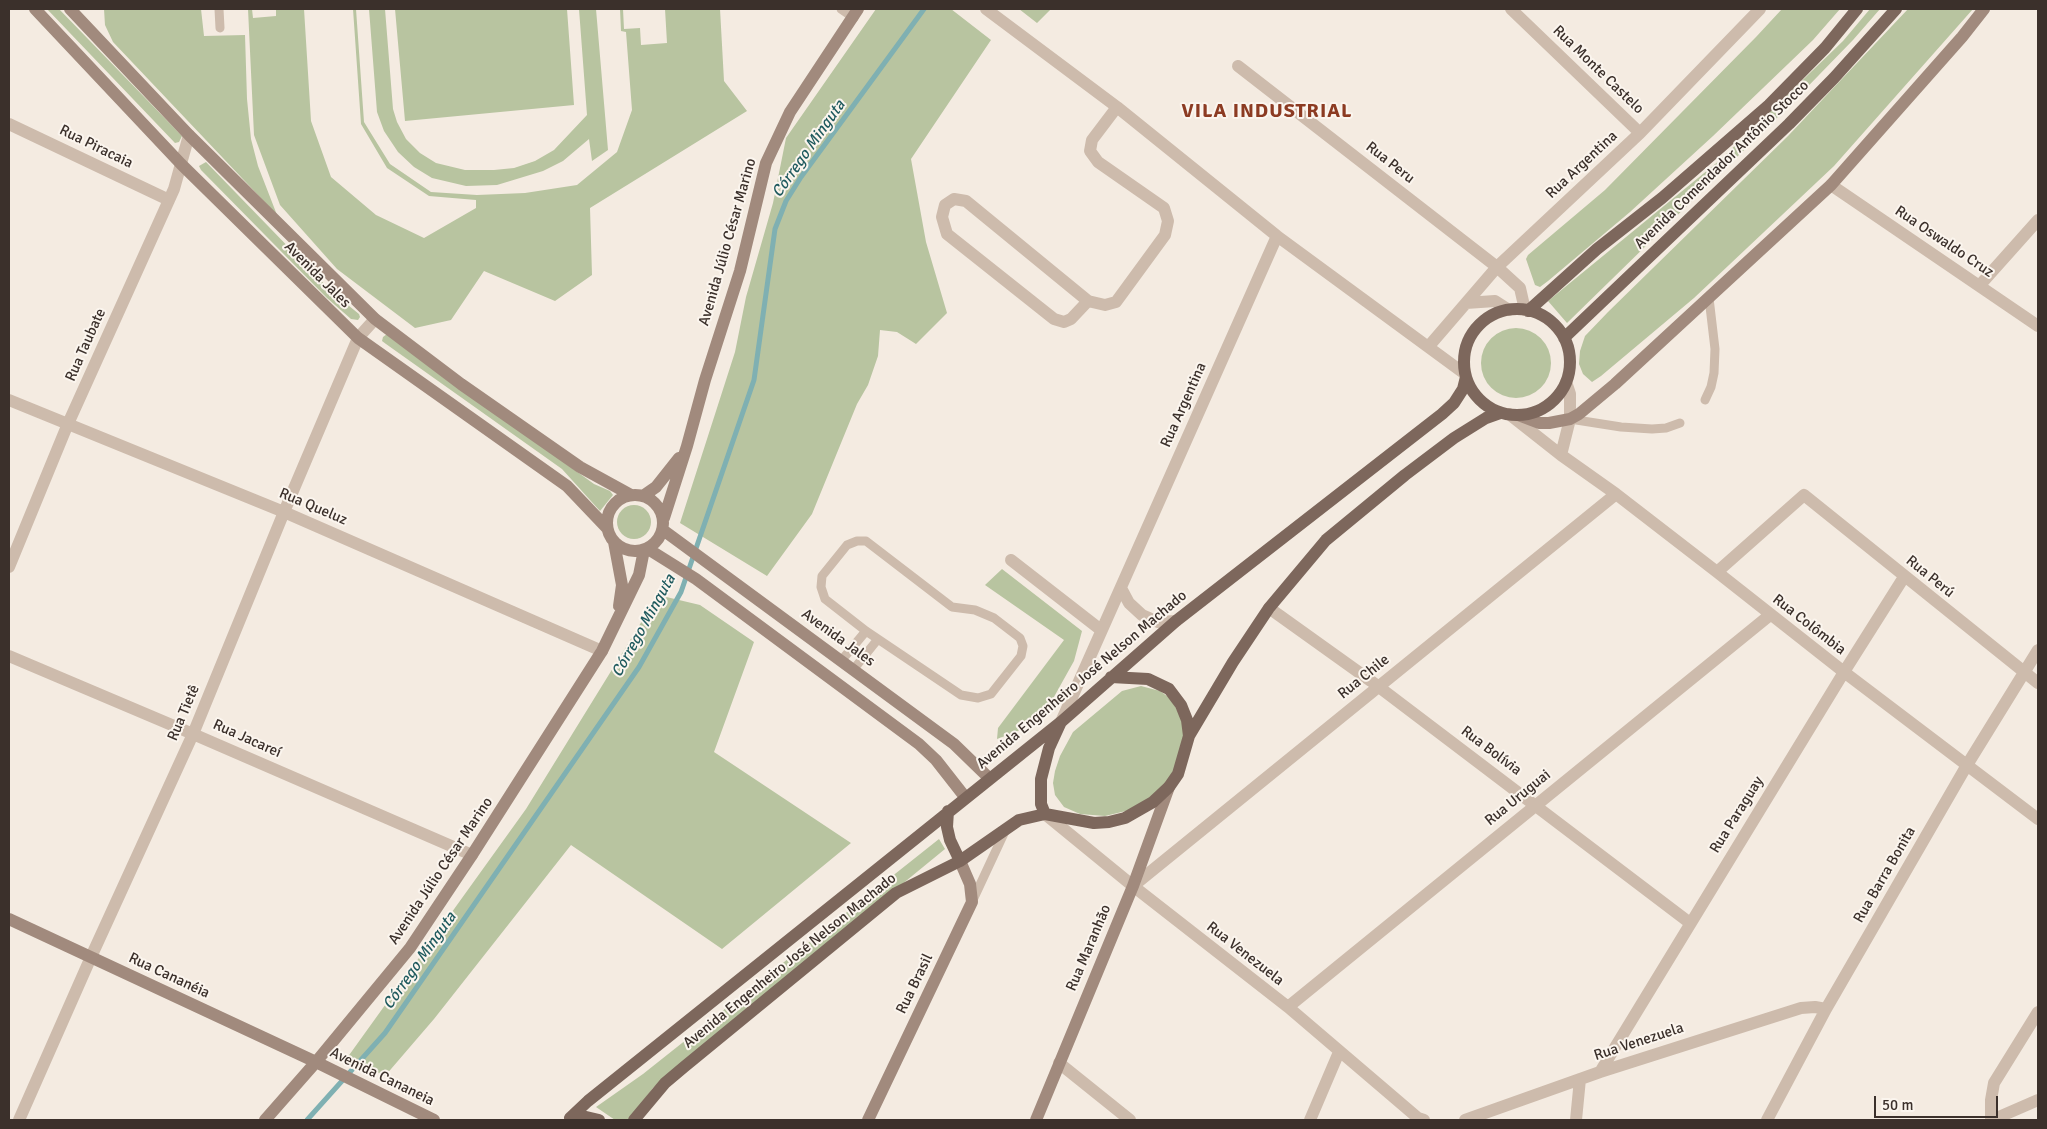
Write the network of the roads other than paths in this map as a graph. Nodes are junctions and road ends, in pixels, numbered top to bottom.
1 (35, 9) edge
2 (219, 9) edge
3 (841, 9) edge
4 (986, 9) edge
5 (1512, 9) edge
6 (1760, 9) edge
7 (1857, 9) edge
8 (1896, 9) edge
9 (1984, 9) edge
10 (76, 11) edge
11 (856, 13) edge
12 (220, 28) dead end
13 (1238, 66) dead end
14 (1117, 107) junction
15 (9, 124) edge
16 (1640, 133) junction
17 (189, 135) junction
18 (181, 164) junction
19 (1832, 185) junction
20 (169, 200) junction
21 (2038, 220) edge
22 (1277, 236) junction
23 (1497, 267) junction
24 (1980, 285) junction
25 (1708, 298) junction
26 (1088, 301) junction
27 (1466, 302) junction
28 (1509, 310) junction
29 (1527, 311) junction
30 (375, 319) junction
31 (2038, 326) edge
32 (358, 338) junction
33 (1564, 338) junction
34 (1429, 346) junction
35 (1466, 376) junction
36 (1566, 382) junction
37 (9, 400) edge
38 (1706, 400) dead end
39 (1509, 414) junction
40 (1570, 419) junction
41 (1680, 423) dead end
42 (67, 426) junction
43 (687, 446) junction
44 (1561, 455) junction
45 (1616, 494) junction
46 (637, 496) junction
47 (284, 512) junction
48 (663, 524) junction
49 (607, 528) junction
50 (614, 542) junction
51 (646, 549) junction
52 (1011, 560) dead end
53 (9, 567) edge
54 (1717, 572) junction
55 (1904, 577) junction
56 (1121, 588) junction
57 (1269, 608) junction
58 (1770, 615) junction
59 (617, 620) junction
60 (1176, 622) junction
61 (1101, 630) junction
62 (866, 631) junction
63 (878, 638) junction
64 (2038, 650) edge
65 (602, 651) junction
66 (9, 656) edge
67 (841, 661) junction
68 (853, 670) junction
69 (1844, 672) junction
70 (2025, 673) junction
71 (1111, 677) junction
72 (2038, 682) edge
73 (1378, 686) junction
74 (1061, 722) junction
75 (193, 734) junction
76 (1189, 736) junction
77 (1967, 765) junction
78 (989, 778) junction
79 (1169, 787) junction
80 (966, 797) junction
81 (1536, 805) junction
82 (948, 811) junction
83 (1045, 814) junction
84 (2038, 819) edge
85 (1006, 828) junction
86 (472, 855) junction
87 (960, 861) junction
88 (1133, 886) junction
89 (972, 902) junction
90 (9, 919) edge
91 (1690, 923) junction
92 (91, 957) junction
93 (1288, 1007) junction
94 (1826, 1010) junction
95 (2038, 1012) edge
96 (1339, 1052) junction
97 (316, 1062) junction
98 (1059, 1063) junction
99 (1600, 1072) junction
100 (1580, 1079) junction
101 (2038, 1100) edge
102 (568, 1119) edge
103 (20, 1120) edge
104 (264, 1120) edge
105 (434, 1120) edge
106 (599, 1120) edge
107 (634, 1120) edge
108 (868, 1120) edge
109 (1036, 1120) edge
110 (1130, 1120) edge
111 (1310, 1120) edge
112 (1424, 1120) edge
113 (1465, 1120) edge
114 (1576, 1120) edge
115 (1767, 1120) edge
116 (1992, 1120) edge

1 - 18 street, Avenida Jales
2 - 12 lane
3 - 11 lane
4 - 14 street
5 - 16 street, Rua Monte Castelo
6 - 16 street, Rua Argentina
7 - 29 main road, Avenida Comendador Antônio Stocco
8 - 33 main road, Avenida Comendador Antônio Stocco
9 - 19 street
10 - 17 street, Avenida Jales
11 - 43 street, Avenida Júlio César Marino
13 - 23 street, Rua Peru
14 - 22 street
14 - 26 street
15 - 20 street, Rua Piracaia
16 - 23 street, Rua Argentina
17 - 18 street, Rua Taubate
17 - 30 street, Avenida Jales
18 - 20 street, Rua Taubate
18 - 32 street, Avenida Jales
19 - 24 street, Rua Oswaldo Cruz
19 - 25 street
20 - 42 street, Rua Taubate
21 - 24 street
22 - 34 street
22 - 56 street, Rua Argentina
23 - 27 street, Rua Argentina
23 - 29 street, Rua Peru
24 - 31 street, Rua Oswaldo Cruz
25 - 38 lane
25 - 40 street
26 - 26 street
27 - 28 street
27 - 34 street, Rua Argentina
28 - 29 main road
28 - 35 main road
29 - 33 main road
30 - 32 street, Rua Tietê
30 - 46 street, Avenida Jales
32 - 47 street, Rua Tietê
32 - 49 street, Avenida Jales
33 - 36 main road
34 - 35 street
35 - 39 main road
35 - 60 main road, Avenida Engenheiro José Nelson Machado
36 - 39 main road
36 - 40 street
37 - 42 street, Rua Queluz
39 - 40 street
39 - 44 street, Rua Colômbia
39 - 57 main road, Avenida Engenheiro José Nelson Machado
40 - 41 lane
40 - 44 street
42 - 47 street, Rua Queluz
42 - 53 street, Rua Taubate
43 - 46 street, Avenida Júlio César Marino
43 - 48 street, Avenida Júlio César Marino
44 - 45 street, Rua Colômbia
45 - 54 street, Rua Colômbia
45 - 73 street, Rua Chile
46 - 48 street
46 - 49 street
47 - 65 street, Rua Queluz
47 - 75 street, Rua Tietê
48 - 51 street
48 - 67 street, Avenida Jales
49 - 50 street
50 - 51 street
50 - 59 street, Avenida Júlio César Marino
51 - 59 street, Avenida Júlio César Marino
51 - 80 street
52 - 61 street
54 - 55 street, Rua Perú
54 - 58 street, Rua Colômbia
55 - 69 street, Rua Paraguay
55 - 70 street, Rua Perú
56 - 60 street
56 - 61 street, Rua Argentina
57 - 73 street, Rua Bolívia
57 - 76 main road, Avenida Engenheiro José Nelson Machado
58 - 69 street, Rua Colômbia
58 - 81 street, Rua Uruguai
59 - 65 street, Avenida Júlio César Marino
60 - 71 main road, Avenida Engenheiro José Nelson Machado
61 - 74 street, Rua Argentina
62 - 63 lane
62 - 63 lane
62 - 67 lane
63 - 68 lane
64 - 70 street, Rua Barra Bonita
65 - 86 street, Avenida Júlio César Marino
66 - 75 street, Rua Jacareí
67 - 68 street, Avenida Jales
68 - 78 street, Avenida Jales
69 - 77 street, Rua Colômbia
69 - 91 street, Rua Paraguay
70 - 72 street, Rua Perú
70 - 77 street, Rua Barra Bonita
71 - 74 main road, Avenida Engenheiro José Nelson Machado
71 - 76 main road
73 - 81 street, Rua Bolívia
73 - 88 street, Rua Chile
74 - 78 main road, Avenida Engenheiro José Nelson Machado
74 - 83 main road
75 - 86 street, Rua Jacareí
75 - 92 street, Rua Tietê
76 - 79 main road, Avenida Engenheiro José Nelson Machado
77 - 84 street, Rua Colômbia
77 - 94 street, Rua Barra Bonita
78 - 80 main road, Avenida Engenheiro José Nelson Machado
79 - 83 main road, Avenida Engenheiro José Nelson Machado
79 - 88 street, Rua Maranhão
80 - 82 main road, Avenida Engenheiro José Nelson Machado
81 - 91 street, Rua Bolívia
81 - 93 street, Rua Uruguai
82 - 87 main road
82 - 102 main road, Avenida Engenheiro José Nelson Machado
83 - 85 main road, Avenida Engenheiro José Nelson Machado
83 - 88 street, Rua Venezuela
85 - 87 main road, Avenida Engenheiro José Nelson Machado
85 - 89 lane
86 - 97 street, Avenida Júlio César Marino
87 - 89 street
87 - 107 main road, Avenida Engenheiro José Nelson Machado
88 - 93 street, Rua Venezuela
88 - 98 street, Rua Maranhão
89 - 108 street, Rua Brasil
90 - 92 street, Rua Cananéia
91 - 99 street, Rua Paraguay
92 - 97 street, Rua Cananéia
92 - 103 street, Rua Tietê
93 - 96 street, Rua Venezuela
94 - 99 street, Rua Venezuela
94 - 115 street, Rua Barra Bonita
95 - 116 street
96 - 111 street
96 - 112 street, Rua Venezuela
97 - 104 street, Avenida Júlio César Marino
97 - 105 street, Avenida Cananeia
98 - 109 street, Rua Maranhão
98 - 110 street
99 - 100 street, Rua Venezuela
100 - 113 street, Rua Venezuela
100 - 114 street
101 - 116 street
102 - 106 main road

